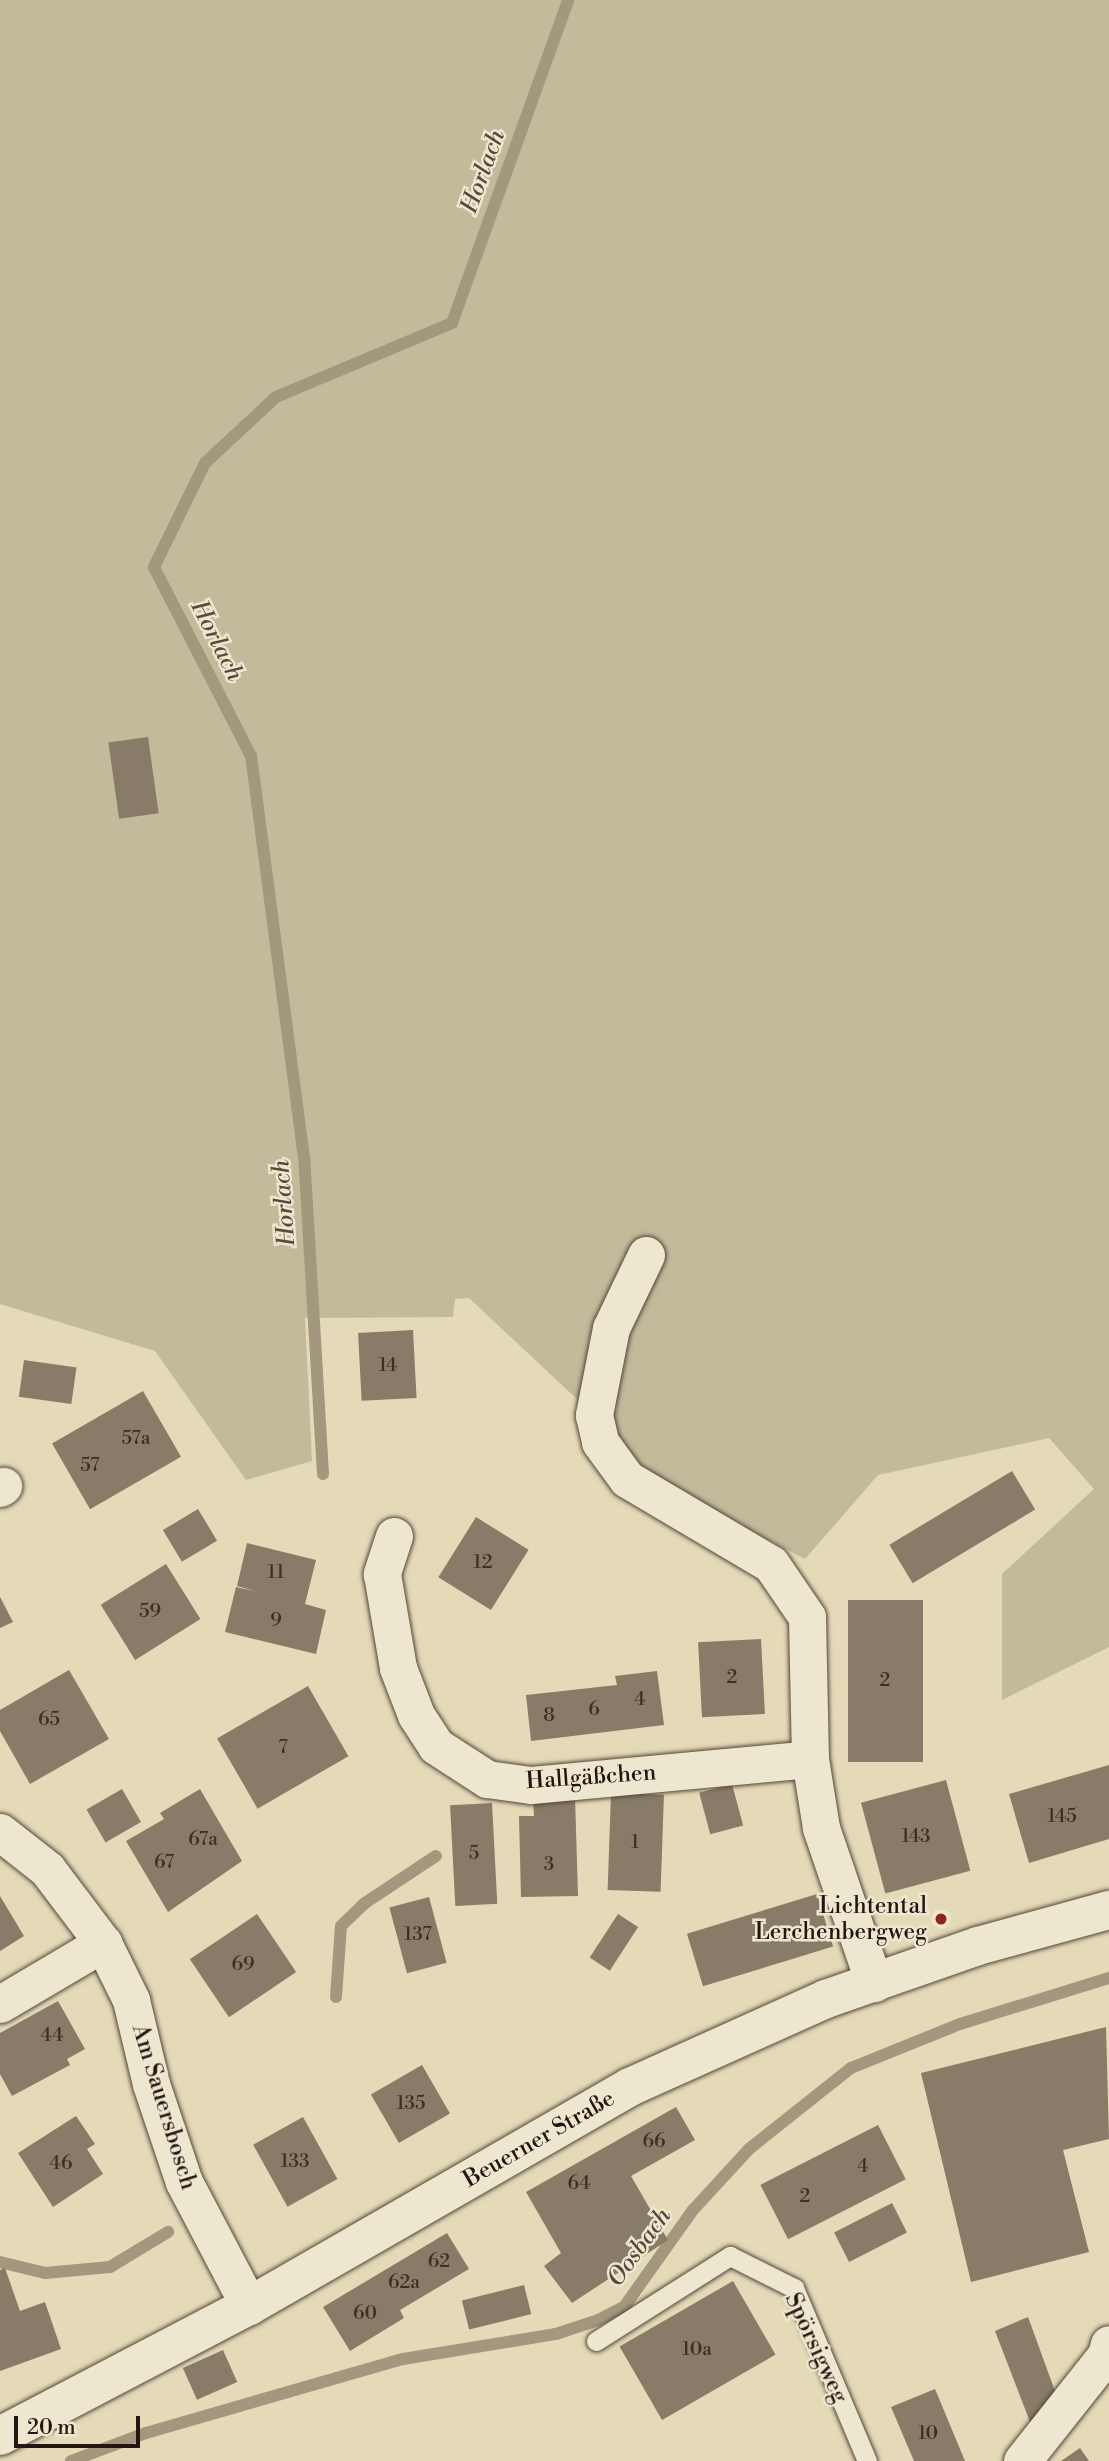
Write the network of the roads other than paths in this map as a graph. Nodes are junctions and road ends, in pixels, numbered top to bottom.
1 (646, 1255) dead end
2 (394, 1536) dead end
3 (810, 1759) junction
4 (0, 1832) edge
5 (1109, 1910) edge
6 (103, 1943) junction
7 (874, 1983) junction
8 (0, 2004) edge
9 (249, 2306) junction
10 (596, 2341) dead end
11 (1108, 2354) edge
12 (0, 2436) edge
13 (867, 2461) edge
14 (1022, 2461) edge

1 - 3 street
2 - 3 street, Hallgäßchen
3 - 7 street
4 - 6 street, Am Sauersbosch
5 - 7 main road, Beuerner Straße
6 - 8 street
6 - 9 street, Am Sauersbosch
7 - 9 main road, Beuerner Straße
9 - 12 main road, Beuerner Straße
10 - 13 lane, Spörsigweg
11 - 14 street

